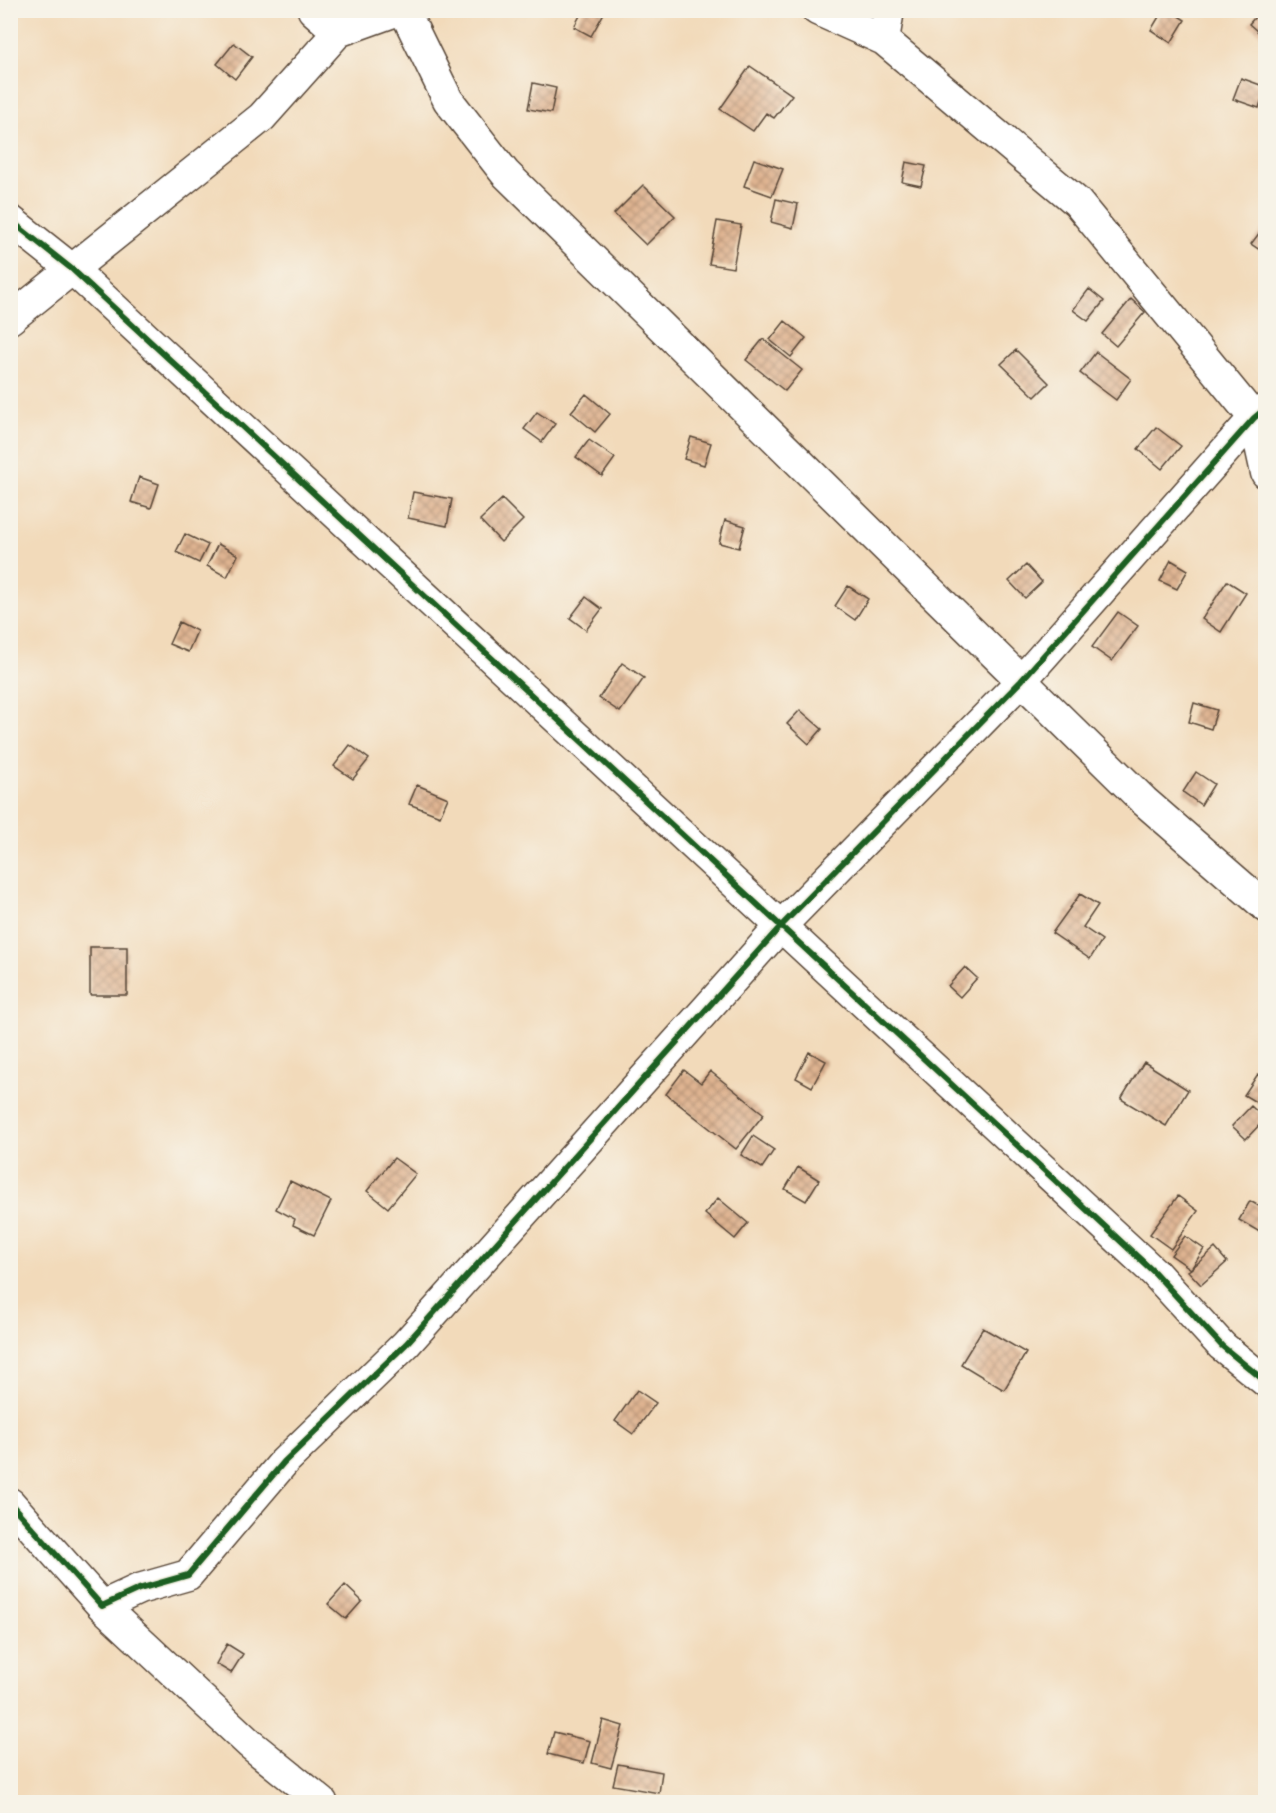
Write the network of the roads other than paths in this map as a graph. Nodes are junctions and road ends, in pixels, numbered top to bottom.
1 (313, 10) edge
2 (399, 10) edge
3 (404, 10) edge
4 (817, 10) edge
5 (889, 10) edge
6 (338, 32) junction
7 (884, 40) junction
8 (10, 220) edge
9 (73, 270) junction
10 (10, 319) edge
11 (1260, 413) edge
12 (1266, 473) edge
13 (1021, 681) junction
14 (1266, 907) edge
15 (780, 927) junction
16 (1266, 1382) edge
17 (10, 1503) edge
18 (102, 1606) junction
19 (322, 1803) edge

1 - 6 street
2 - 6 street
3 - 13 street
4 - 7 street
5 - 7 street
6 - 9 street
7 - 11 street
8 - 9 street
9 - 10 street
9 - 15 street
11 - 12 street
11 - 13 street
13 - 14 street
13 - 15 street
15 - 16 street
15 - 18 street
17 - 18 street
18 - 19 street

